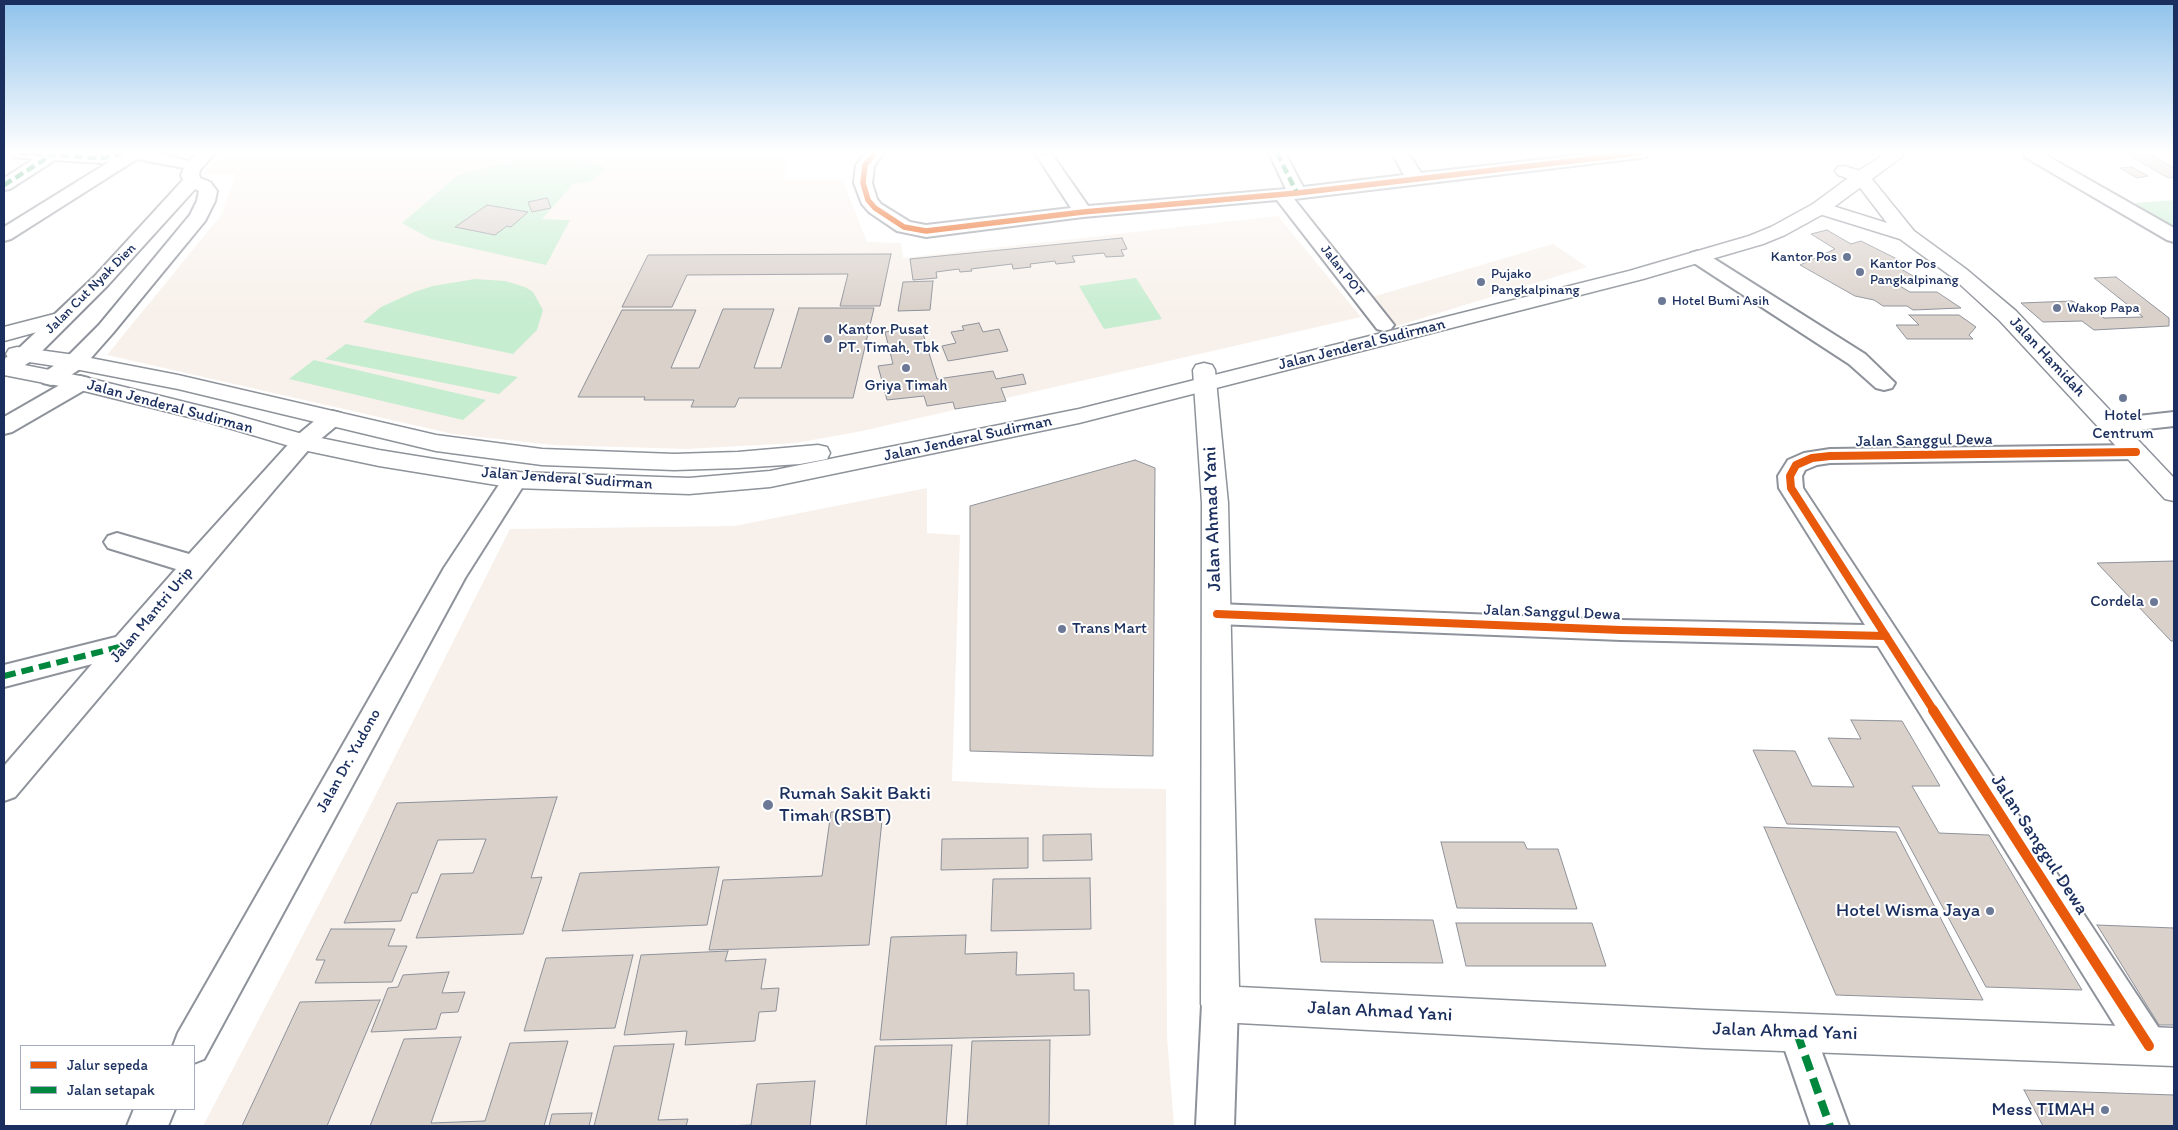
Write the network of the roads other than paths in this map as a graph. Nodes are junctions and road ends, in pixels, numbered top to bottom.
1 (50, 206) edge
2 (170, 206) edge
3 (204, 206) edge
4 (873, 206) edge
5 (1079, 206) edge
6 (1155, 206) edge
7 (1298, 206) edge
8 (1805, 206) edge
9 (1833, 206) edge
10 (1881, 206) edge
11 (2123, 206) edge
12 (1083, 212) junction
13 (4, 235) edge
14 (1907, 235) junction
15 (2174, 236) edge
16 (1699, 252) junction
17 (1587, 280) junction
18 (62, 318) junction
19 (1384, 325) junction
20 (4, 334) edge
21 (14, 353) edge
22 (4, 368) edge
23 (78, 372) junction
24 (1205, 377) junction
25 (1884, 383) dead end
26 (332, 418) junction
27 (2174, 419) edge
28 (2111, 426) junction
29 (4, 427) edge
30 (303, 442) junction
31 (2136, 452) junction
32 (515, 480) junction
33 (2174, 493) edge
34 (117, 542) dead end
35 (194, 565) junction
36 (1216, 614) junction
37 (1886, 636) junction
38 (127, 645) junction
39 (4, 676) edge
40 (4, 788) edge
41 (1220, 1004) junction
42 (1797, 1033) junction
43 (192, 1045) edge
44 (2162, 1046) edge
45 (155, 1110) edge
46 (146, 1126) edge
47 (1215, 1126) edge
48 (1830, 1126) edge

1 - 13 street
2 - 18 street, Jalan Cut Nyak Dien
3 - 23 street, Jalan Cut Nyak Dien
4 - 12 street
5 - 12 street
6 - 12 street
7 - 19 street, Jalan POT
8 - 16 main road, Jalan Jenderal Sudirman
9 - 14 main road, Jalan Hamidah
10 - 14 main road, Jalan Hamidah
11 - 15 street
14 - 28 main road, Jalan Hamidah
16 - 17 main road, Jalan Jenderal Sudirman
16 - 25 street
17 - 19 main road, Jalan Jenderal Sudirman
17 - 24 main road, Jalan Jenderal Sudirman
18 - 20 main road
18 - 21 street, Jalan Cut Nyak Dien
19 - 24 main road, Jalan Jenderal Sudirman
21 - 22 street, Jalan Cut Nyak Dien
21 - 23 main road, Jalan Jenderal Sudirman
22 - 23 main road, Jalan Jenderal Sudirman
23 - 26 main road, Jalan Jenderal Sudirman
23 - 29 street
23 - 30 main road, Jalan Jenderal Sudirman
24 - 26 main road, Jalan Jenderal Sudirman
24 - 32 main road, Jalan Jenderal Sudirman
24 - 36 main road, Jalan Ahmad Yani
26 - 30 street, Jalan Mantri Urip
27 - 28 street
28 - 31 main road, Jalan Hamidah
30 - 32 main road, Jalan Jenderal Sudirman
30 - 35 street, Jalan Mantri Urip
31 - 33 main road, Jalan Hamidah
31 - 37 street, Jalan Sanggul Dewa
32 - 43 street, Jalan Dr. Yudono
34 - 35 street
35 - 38 street, Jalan Mantri Urip
36 - 37 street, Jalan Sanggul Dewa
36 - 41 main road, Jalan Ahmad Yani
37 - 44 street, Jalan Sanggul Dewa
38 - 39 street
38 - 40 street, Jalan Mantri Urip
41 - 42 main road, Jalan Ahmad Yani
41 - 47 street
42 - 44 main road, Jalan Ahmad Yani
42 - 48 street
45 - 46 street

